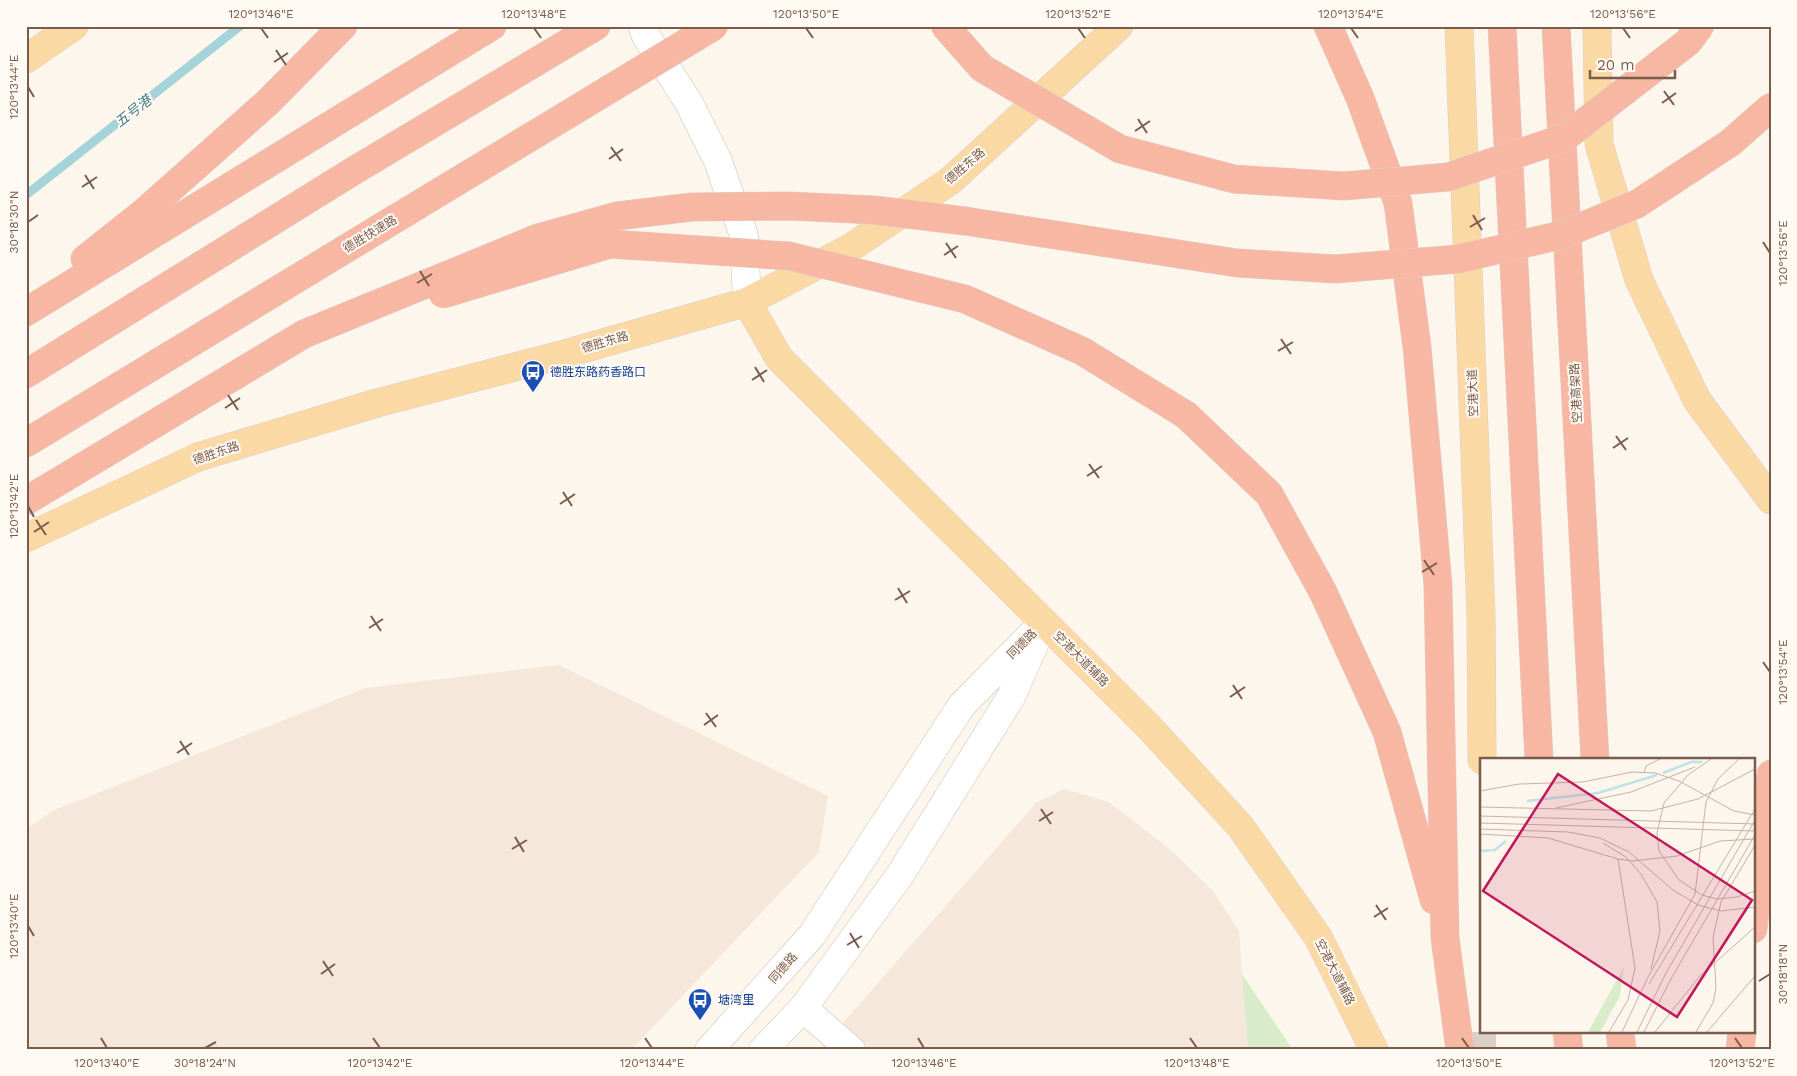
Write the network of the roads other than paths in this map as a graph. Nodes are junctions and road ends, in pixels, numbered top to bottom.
1 (74, 26) edge
2 (343, 26) edge
3 (492, 26) edge
4 (596, 26) edge
5 (642, 26) edge
6 (714, 26) edge
7 (945, 26) edge
8 (1119, 26) edge
9 (1328, 26) edge
10 (1459, 26) edge
11 (1502, 26) edge
12 (1556, 26) edge
13 (1597, 26) edge
14 (1700, 26) edge
15 (26, 59) edge
16 (1771, 106) edge
17 (747, 302) junction
18 (26, 307) edge
19 (26, 312) edge
20 (304, 334) junction
21 (26, 374) edge
22 (26, 443) edge
23 (1771, 500) edge
24 (26, 501) edge
25 (26, 538) edge
26 (1044, 622) junction
27 (1482, 758) edge
28 (1539, 758) edge
29 (1595, 758) edge
30 (1771, 774) edge
31 (1754, 920) edge
32 (1445, 938) junction
33 (803, 1008) junction
34 (1567, 1034) edge
35 (1620, 1034) edge
36 (1742, 1034) edge
37 (708, 1050) edge
38 (763, 1050) edge
39 (851, 1050) edge
40 (1374, 1050) edge
41 (1460, 1050) edge
42 (1570, 1050) edge
43 (1622, 1050) edge
44 (1740, 1050) edge

1 - 15 main road
2 - 18 highway
3 - 19 highway
4 - 21 highway
5 - 17 street
6 - 22 highway, 德胜快速路, bridge
7 - 14 highway, bridge
8 - 17 main road, 德胜东路
9 - 32 highway, bridge
10 - 27 main road, 空港大道
11 - 28 highway
12 - 29 highway, 空港高架路
13 - 23 main road
16 - 20 highway, bridge
17 - 25 main road, 德胜东路
17 - 26 main road, 空港大道辅路
20 - 24 highway
20 - 32 highway, bridge
26 - 33 street, 同德路
26 - 37 street, 同德路
26 - 40 main road, 空港大道辅路
30 - 31 highway
32 - 41 highway
33 - 38 street, 同德路
33 - 39 street
34 - 42 highway
35 - 43 highway
36 - 44 highway

